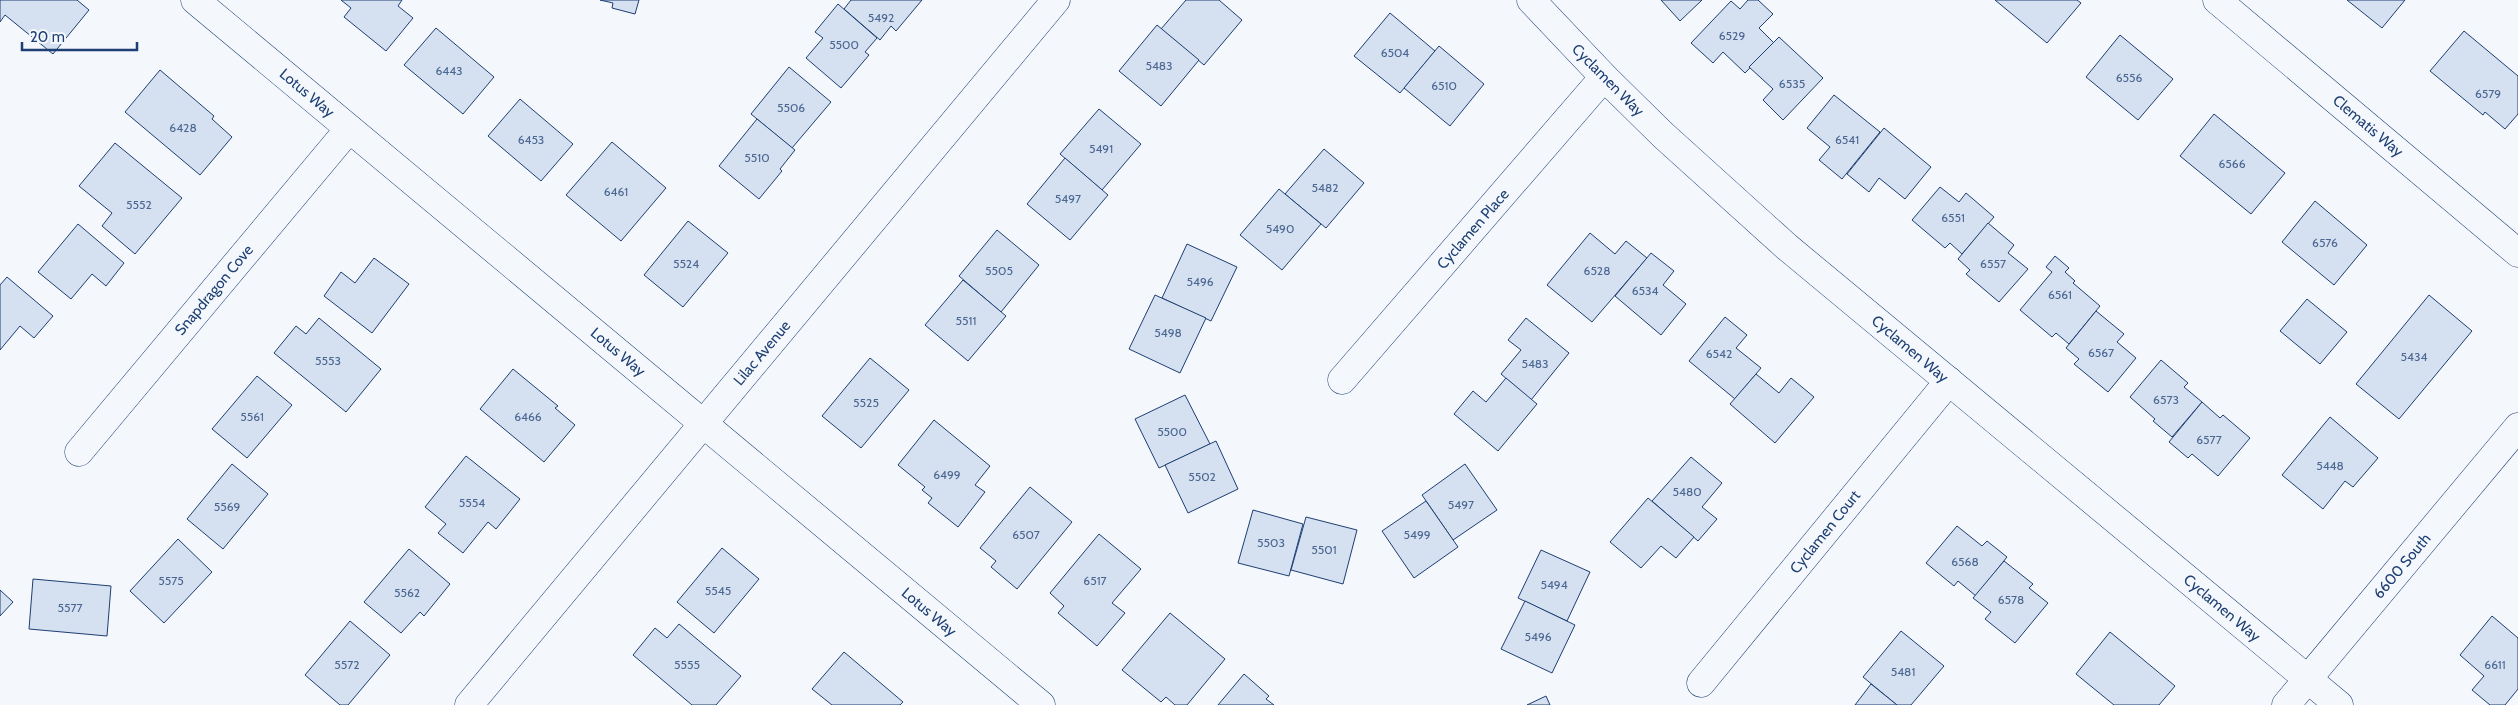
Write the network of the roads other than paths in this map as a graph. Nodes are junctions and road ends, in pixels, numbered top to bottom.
1 (195, 0) edge
2 (1056, 0) edge
3 (1531, 0) edge
4 (2217, 0) edge
5 (1604, 77) junction
6 (350, 129) junction
7 (2518, 254) edge
8 (1342, 380) dead end
9 (1949, 381) junction
10 (703, 424) junction
11 (2518, 427) edge
12 (79, 452) dead end
13 (2307, 679) junction
14 (1701, 683) dead end
15 (469, 705) edge
16 (1041, 705) edge
17 (2286, 705) edge
18 (2339, 705) edge

1 - 6 street, Lotus Way
2 - 10 street, Lilac Avenue
3 - 5 street, Cyclamen Way
4 - 7 street, Clematis Way
5 - 8 street, Cyclamen Place
5 - 9 street, Cyclamen Way
6 - 10 street, Lotus Way
6 - 12 street, Snapdragon Cove
9 - 13 street, Cyclamen Way
9 - 14 street, Cyclamen Court
10 - 15 street, Lilac Avenue
10 - 16 street, Lotus Way
11 - 13 street, 6600 South
13 - 17 street, 6600 South
13 - 18 street, Cyclamen Way

